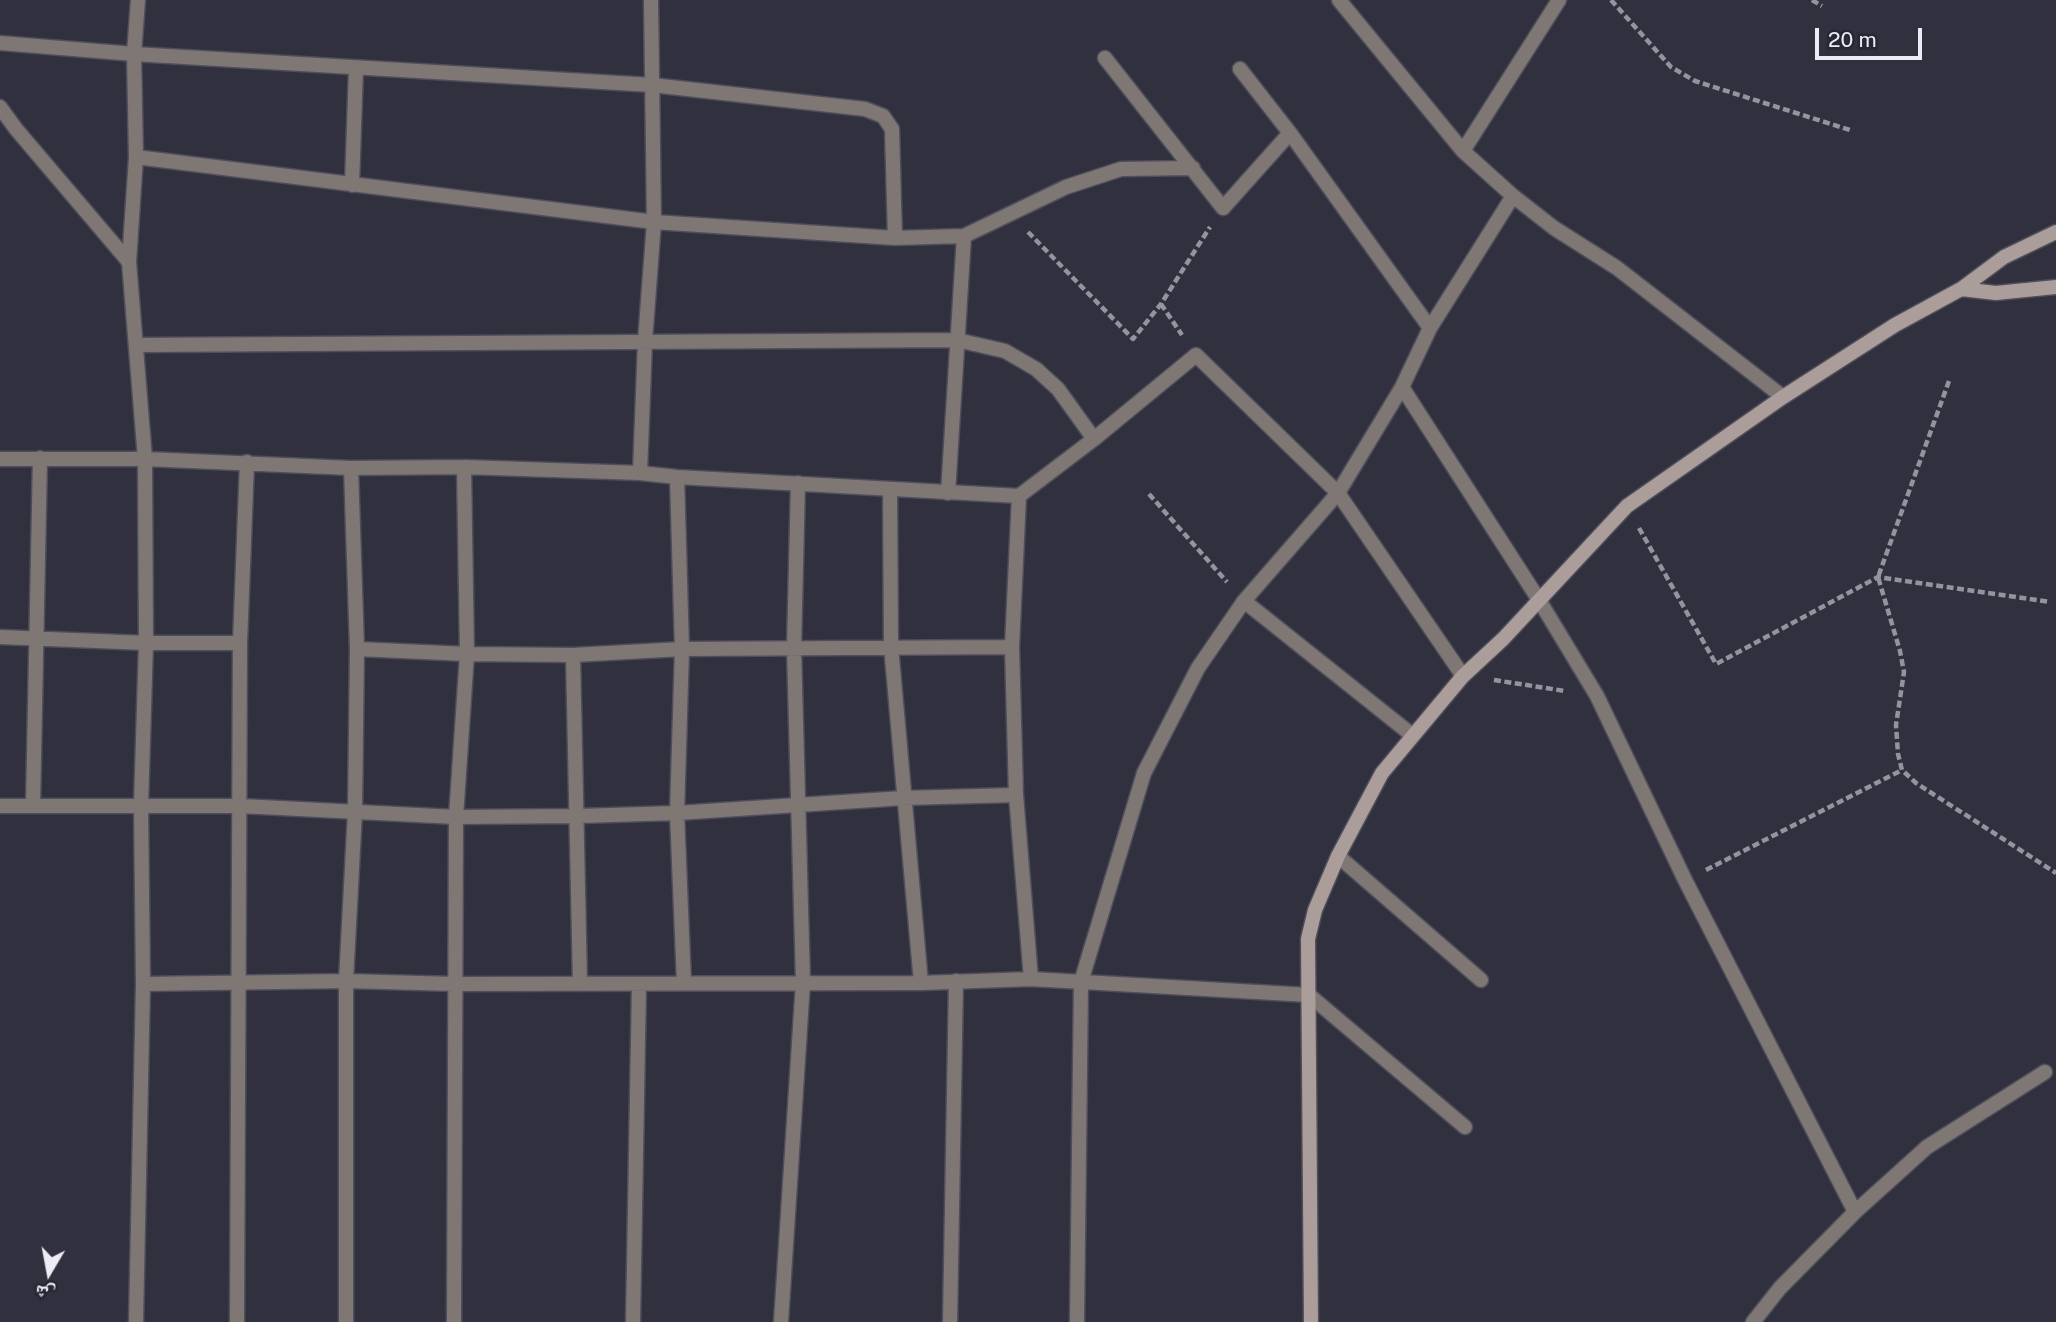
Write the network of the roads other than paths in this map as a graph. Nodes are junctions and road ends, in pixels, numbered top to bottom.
1 (138, 0) edge
2 (650, 0) edge
3 (1339, 0) edge
4 (1559, 0) edge
5 (0, 43) edge
6 (134, 54) junction
7 (1105, 58) dead end
8 (356, 68) junction
9 (1240, 69) dead end
10 (652, 85) junction
11 (0, 107) edge
12 (1290, 133) junction
13 (1462, 151) junction
14 (136, 157) junction
15 (1193, 168) junction
16 (352, 185) junction
17 (1513, 196) junction
18 (654, 222) junction
19 (2056, 232) edge
20 (964, 236) junction
21 (895, 238) junction
22 (128, 262) junction
23 (2056, 287) edge
24 (1961, 289) junction
25 (1430, 328) junction
26 (957, 340) junction
27 (645, 341) junction
28 (137, 345) junction
29 (1402, 387) junction
30 (1783, 397) junction
31 (1094, 439) junction
32 (0, 458) edge
33 (40, 458) junction
34 (145, 459) junction
35 (247, 463) junction
36 (464, 467) junction
37 (351, 468) junction
38 (640, 473) junction
39 (677, 477) junction
40 (798, 483) junction
41 (890, 489) junction
42 (948, 493) junction
43 (1338, 493) junction
44 (1019, 496) junction
45 (1539, 600) junction
46 (1244, 601) junction
47 (0, 638) edge
48 (35, 639) junction
49 (146, 643) junction
50 (240, 643) junction
51 (891, 646) junction
52 (1012, 647) junction
53 (794, 648) junction
54 (357, 649) junction
55 (682, 649) junction
56 (467, 654) junction
57 (573, 654) junction
58 (1462, 676) junction
59 (1412, 735) junction
60 (1016, 795) junction
61 (903, 798) junction
62 (797, 804) junction
63 (141, 805) junction
64 (0, 806) edge
65 (33, 806) junction
66 (241, 806) junction
67 (355, 811) junction
68 (677, 813) junction
69 (578, 816) junction
70 (456, 817) junction
71 (1338, 856) junction
72 (1031, 979) junction
73 (1481, 980) dead end
74 (346, 981) junction
75 (956, 981) junction
76 (239, 982) junction
77 (803, 982) junction
78 (1081, 982) junction
79 (684, 983) junction
80 (921, 983) junction
81 (142, 984) junction
82 (456, 984) junction
83 (580, 984) junction
84 (639, 984) junction
85 (1309, 995) junction
86 (2045, 1072) dead end
87 (1465, 1127) dead end
88 (1855, 1212) junction
89 (136, 1322) edge
90 (237, 1322) edge
91 (346, 1322) edge
92 (454, 1322) edge
93 (633, 1322) edge
94 (781, 1322) edge
95 (950, 1322) edge
96 (1077, 1322) edge
97 (1311, 1322) edge
98 (1753, 1322) edge

1 - 6 street
2 - 10 street
3 - 13 street
4 - 13 street
5 - 6 street
6 - 8 street
6 - 14 street
7 - 15 street
8 - 10 street
8 - 16 street
9 - 12 street
10 - 18 street
10 - 21 street
11 - 22 street
12 - 15 street
12 - 25 street
13 - 17 street
14 - 16 street
14 - 22 street
15 - 20 street
16 - 18 street
17 - 25 street
17 - 30 street
18 - 21 street
18 - 27 street
19 - 24 street
20 - 21 street
20 - 26 street
22 - 28 street
23 - 24 street
24 - 30 street
25 - 29 street
26 - 27 street
26 - 31 street
26 - 42 street
27 - 28 street
27 - 38 street
28 - 34 street
29 - 43 street
29 - 45 street
30 - 45 street
31 - 43 street
31 - 44 street
32 - 33 street
33 - 34 street
33 - 48 street
34 - 35 street
34 - 49 street
35 - 37 street
35 - 50 street
36 - 37 street
36 - 38 street
36 - 56 street
37 - 54 street
38 - 39 street
39 - 40 street
39 - 55 street
40 - 41 street
40 - 53 street
41 - 42 street
41 - 51 street
42 - 44 street
43 - 46 street
43 - 58 street
44 - 52 street
45 - 58 street
45 - 88 street
46 - 59 street
46 - 78 street
47 - 48 street
48 - 49 street
48 - 65 street
49 - 50 street
49 - 63 street
50 - 66 street
51 - 52 street
51 - 53 street
51 - 61 street
52 - 60 street
53 - 55 street
53 - 62 street
54 - 56 street
54 - 67 street
55 - 57 street
55 - 68 street
56 - 57 street
56 - 70 street
57 - 69 street
58 - 59 street
59 - 71 street
60 - 61 street
60 - 72 street
61 - 62 street
61 - 80 street
62 - 68 street
62 - 77 street
63 - 65 street
63 - 66 street
63 - 81 street
64 - 65 street
66 - 67 street
66 - 76 street
67 - 70 street
67 - 74 street
68 - 69 street
68 - 79 street
69 - 70 street
69 - 83 street
70 - 82 street
71 - 73 street
71 - 85 street
72 - 75 street
72 - 78 street
74 - 76 street
74 - 82 street
74 - 91 street
75 - 80 street
75 - 95 street
76 - 81 street
76 - 90 street
77 - 79 street
77 - 80 street
77 - 94 street
78 - 85 street
78 - 96 street
79 - 84 street
81 - 89 street
82 - 83 street
82 - 92 street
83 - 84 street
84 - 93 street
85 - 87 street
85 - 97 street
86 - 88 street
88 - 98 street

